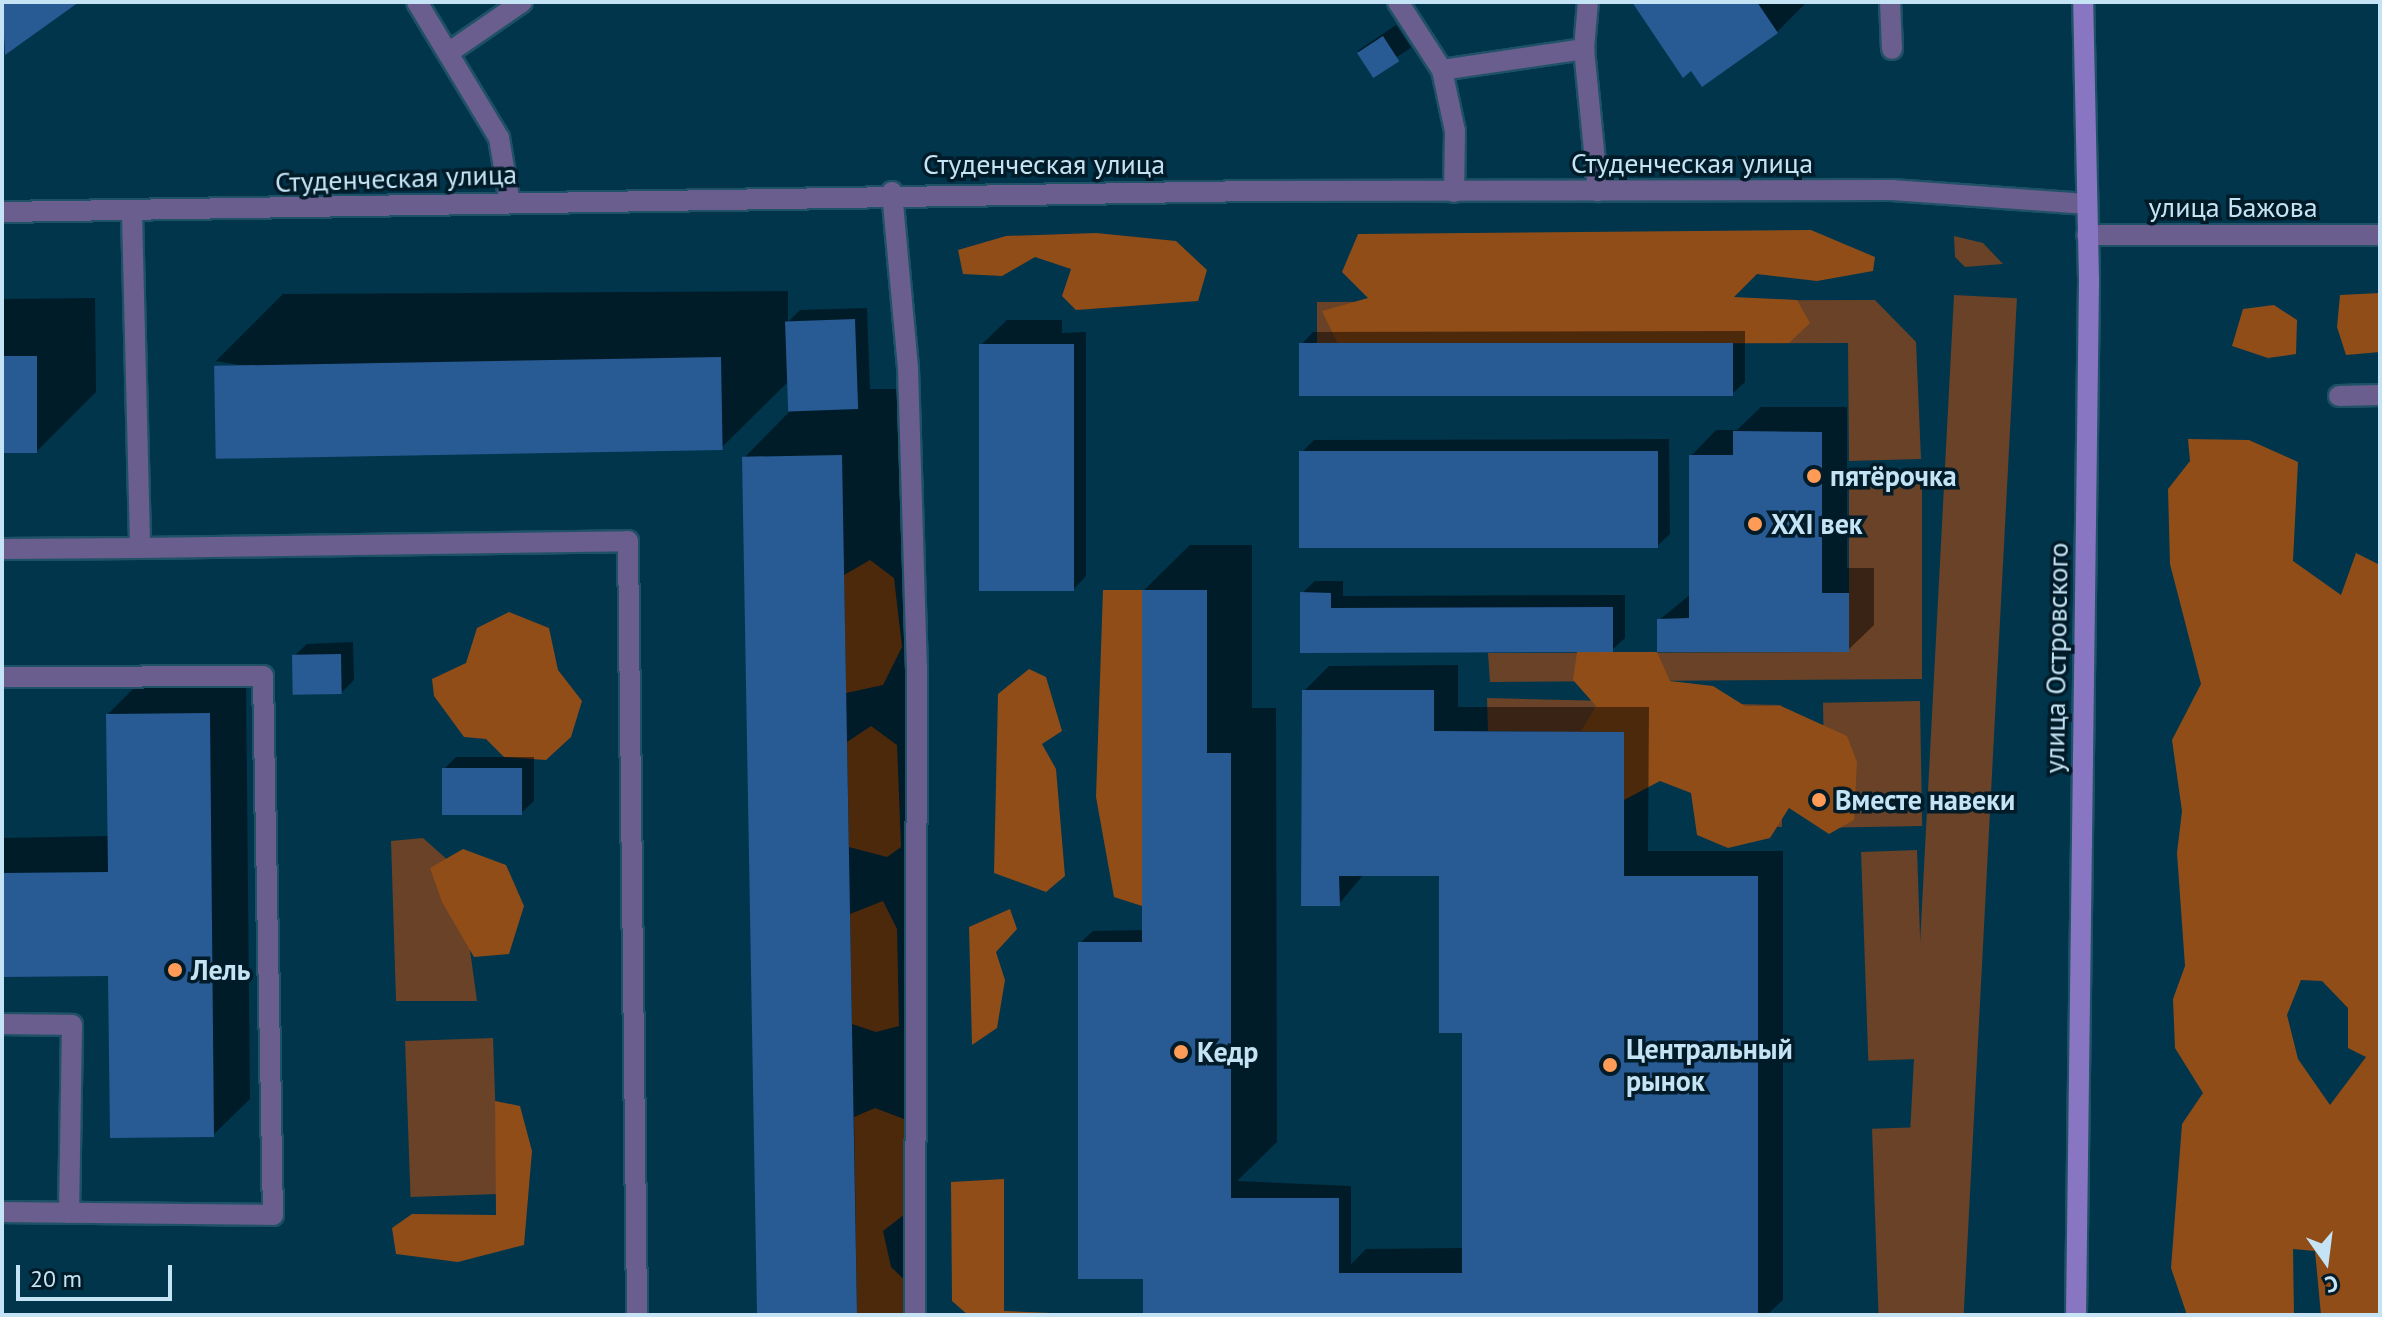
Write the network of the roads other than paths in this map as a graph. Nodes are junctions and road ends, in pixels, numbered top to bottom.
1 (417, 2) edge
2 (522, 2) edge
3 (1398, 2) edge
4 (1588, 2) edge
5 (1890, 2) edge
6 (2083, 2) edge
7 (1584, 49) junction
8 (1892, 49) dead end
9 (448, 53) junction
10 (1442, 70) junction
11 (1598, 191) junction
12 (892, 192) junction
13 (1454, 192) junction
14 (510, 203) junction
15 (2086, 204) junction
16 (2, 212) edge
17 (132, 214) junction
18 (2087, 235) junction
19 (2380, 235) edge
20 (2380, 395) edge
21 (2339, 396) dead end
22 (140, 548) junction
23 (2, 549) edge
24 (2, 677) edge
25 (2, 1024) edge
26 (2, 1212) edge
27 (69, 1213) junction
28 (637, 1315) edge
29 (915, 1315) edge
30 (2076, 1315) edge

1 - 9 street
2 - 9 street
3 - 10 street
4 - 7 street
5 - 8 street
6 - 15 main road, улица Островского
7 - 10 street
7 - 11 street
9 - 14 street
10 - 13 street
11 - 13 street, Студенческая улица
11 - 15 street, Студенческая улица
12 - 13 street, Студенческая улица
12 - 14 street, Студенческая улица
12 - 29 street
14 - 17 street, Студенческая улица
15 - 18 main road, улица Островского
16 - 17 street, Студенческая улица
17 - 22 street
18 - 19 street, улица Бажова
18 - 30 main road, улица Островского
20 - 21 street
22 - 23 street
22 - 28 street
24 - 27 street
25 - 27 street
26 - 27 street

